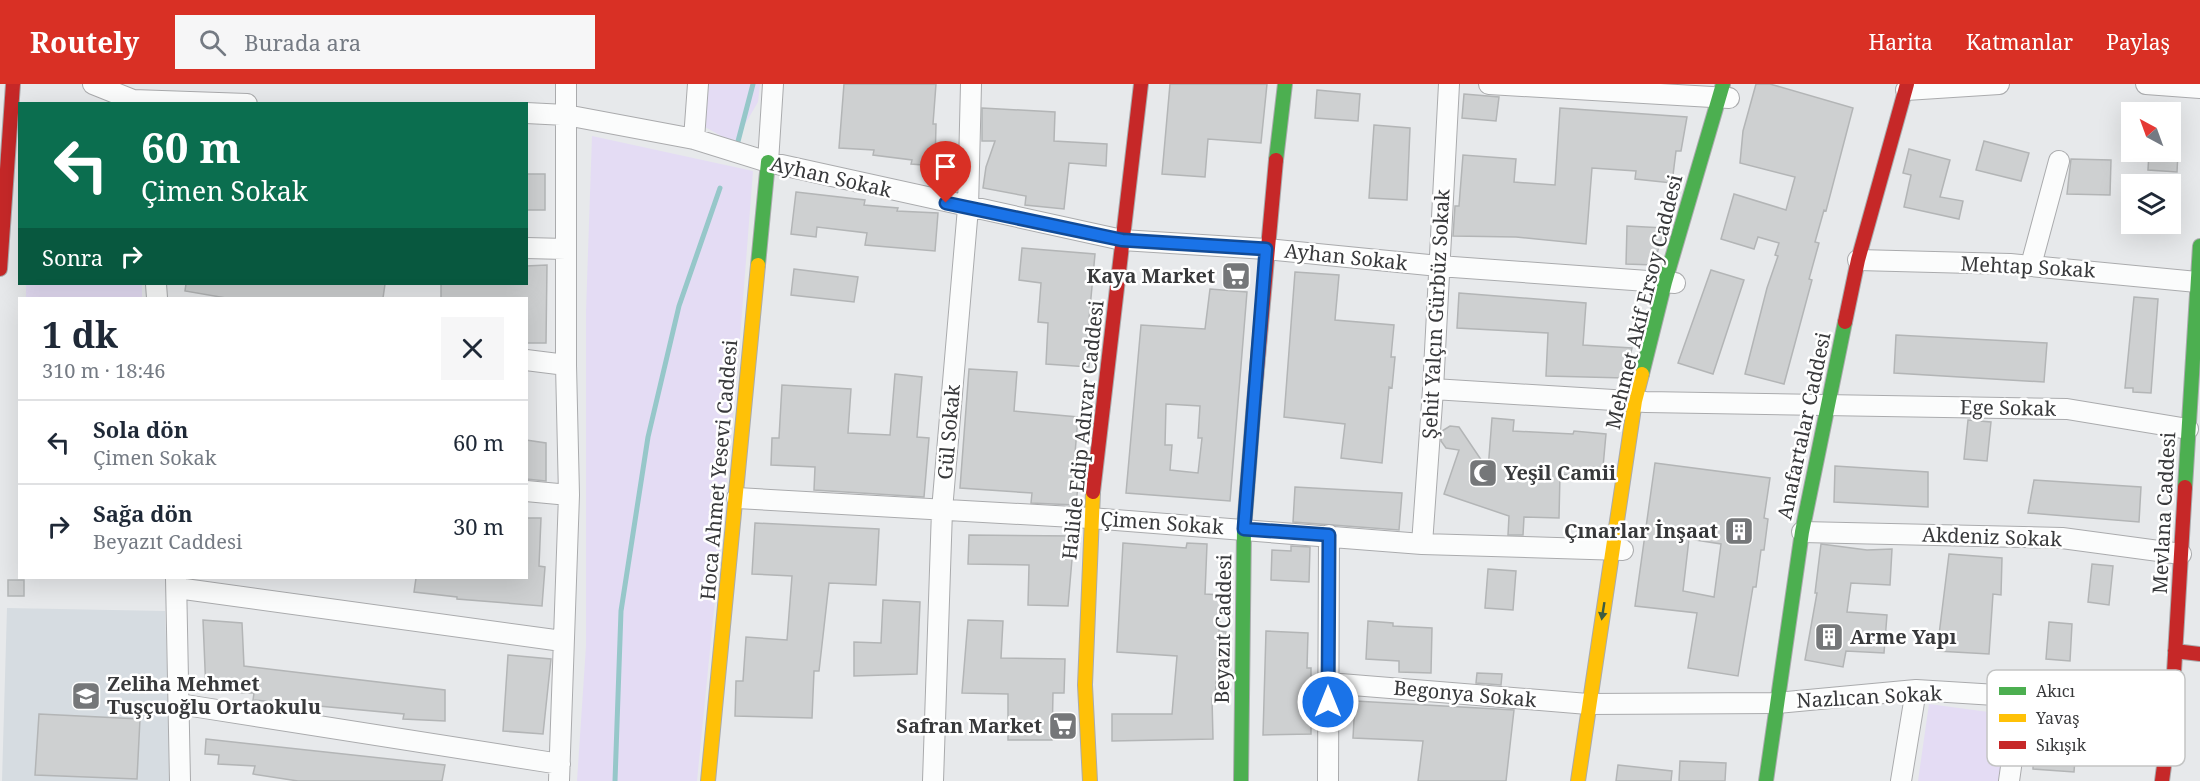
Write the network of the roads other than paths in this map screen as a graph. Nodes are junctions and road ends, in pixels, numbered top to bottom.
1 (13, 84) edge
2 (93, 84) edge
3 (567, 84) edge
4 (698, 84) edge
5 (773, 84) edge
6 (971, 84) edge
7 (1142, 84) edge
8 (1286, 84) edge
9 (1449, 84) edge
10 (1488, 84) edge
11 (1999, 84) edge
12 (2146, 84) edge
13 (1906, 87) edge
14 (2200, 88) edge
15 (1726, 90) edge
16 (133, 96) edge
17 (218, 102) edge
18 (528, 113) edge
19 (566, 115) junction
20 (694, 139) junction
21 (2059, 161) dead end
22 (768, 162) junction
23 (968, 208) junction
24 (11, 239) edge
25 (1122, 240) junction
26 (2200, 246) edge
27 (528, 248) edge
28 (566, 249) junction
29 (1266, 249) junction
30 (1858, 260) junction
31 (2031, 265) junction
32 (1439, 266) junction
33 (0, 269) edge
34 (1670, 282) junction
35 (2197, 282) junction
36 (528, 360) edge
37 (566, 365) junction
38 (1433, 389) junction
39 (1640, 401) junction
40 (1827, 405) junction
41 (2188, 429) junction
42 (528, 491) edge
43 (568, 495) junction
44 (736, 498) junction
45 (942, 510) junction
46 (1090, 518) junction
47 (1244, 529) junction
48 (1802, 532) junction
49 (1329, 535) junction
50 (1422, 544) junction
51 (1618, 550) junction
52 (2181, 554) junction
53 (176, 583) edge
54 (562, 641) junction
55 (2175, 651) junction
56 (2200, 654) edge
57 (2174, 670) edge
58 (1328, 683) junction
59 (1916, 690) junction
60 (1987, 694) edge
61 (1777, 703) junction
62 (178, 704) junction
63 (1595, 704) junction
64 (2011, 766) edge
65 (2164, 766) edge
66 (559, 772) edge
67 (180, 781) edge
68 (708, 781) edge
69 (933, 781) edge
70 (1090, 781) edge
71 (1241, 781) edge
72 (1328, 781) edge
73 (1578, 781) edge
74 (1592, 781) edge
75 (1766, 781) edge
76 (1901, 781) edge
77 (2009, 781) edge
78 (2162, 781) edge

1 - 24 street
2 - 16 street
3 - 19 street
4 - 20 street
5 - 22 street
6 - 23 street, Gül Sokak
7 - 25 street, Halide Edip Adıvar Caddesi
8 - 29 street, Beyazıt Caddesi
9 - 32 street, Şehit Yalçın Gürbüz Sokak
10 - 15 street
11 - 13 street
12 - 14 street
13 - 30 street, Anafartalar Caddesi
15 - 34 street, Mehmet Akif Ersoy Caddesi
16 - 17 street
18 - 19 street, Ayhan Sokak
19 - 20 street, Ayhan Sokak
19 - 28 street
20 - 22 street, Ayhan Sokak
21 - 31 street
22 - 23 street, Ayhan Sokak
22 - 44 street, Hoca Ahmet Yesevi Caddesi
23 - 25 street, Ayhan Sokak
23 - 45 street, Gül Sokak
24 - 33 street
25 - 29 street, Ayhan Sokak
25 - 46 street, Halide Edip Adıvar Caddesi
26 - 35 street, Mevlana Caddesi
27 - 28 street
28 - 37 street
29 - 32 street, Ayhan Sokak
29 - 47 street, Beyazıt Caddesi
30 - 31 street, Mehtap Sokak
30 - 40 street, Anafartalar Caddesi
31 - 35 street, Mehtap Sokak
32 - 34 street, Ayhan Sokak
32 - 38 street, Şehit Yalçın Gürbüz Sokak
34 - 39 street, Mehmet Akif Ersoy Caddesi
35 - 41 street, Mevlana Caddesi
36 - 37 street
37 - 43 street
38 - 39 street, Ege Sokak
38 - 50 street, Şehit Yalçın Gürbüz Sokak
39 - 40 street, Ege Sokak
39 - 51 street, Mehmet Akif Ersoy Caddesi
40 - 41 street, Ege Sokak
40 - 48 street, Anafartalar Caddesi
41 - 52 street, Mevlana Caddesi
42 - 43 street
43 - 54 street
44 - 45 street, Çimen Sokak
44 - 68 street, Hoca Ahmet Yesevi Caddesi
45 - 46 street, Çimen Sokak
45 - 69 street, Gül Sokak
46 - 47 street, Çimen Sokak
46 - 70 street, Halide Edip Adıvar Caddesi
47 - 49 street, Çimen Sokak
47 - 71 street, Beyazıt Caddesi
48 - 52 street, Akdeniz Sokak
48 - 61 street, Anafartalar Caddesi
49 - 50 street, Çimen Sokak
49 - 58 street
50 - 51 street, Çimen Sokak
51 - 63 street, Mehmet Akif Ersoy Caddesi
52 - 55 street, Mevlana Caddesi
53 - 54 street
53 - 62 street
54 - 66 street
55 - 56 street
55 - 57 street, Mevlana Caddesi
58 - 63 street, Begonya Sokak
58 - 72 street
59 - 60 street, Nazlıcan Sokak
59 - 61 street, Nazlıcan Sokak
59 - 76 street
61 - 63 street, Nazlıcan Sokak
61 - 75 street, Anafartalar Caddesi
62 - 66 street
62 - 67 street
63 - 73 street, Mehmet Akif Ersoy Caddesi
63 - 74 street, Mehmet Akif Ersoy Caddesi
64 - 77 street
65 - 78 street, Mevlana Caddesi

